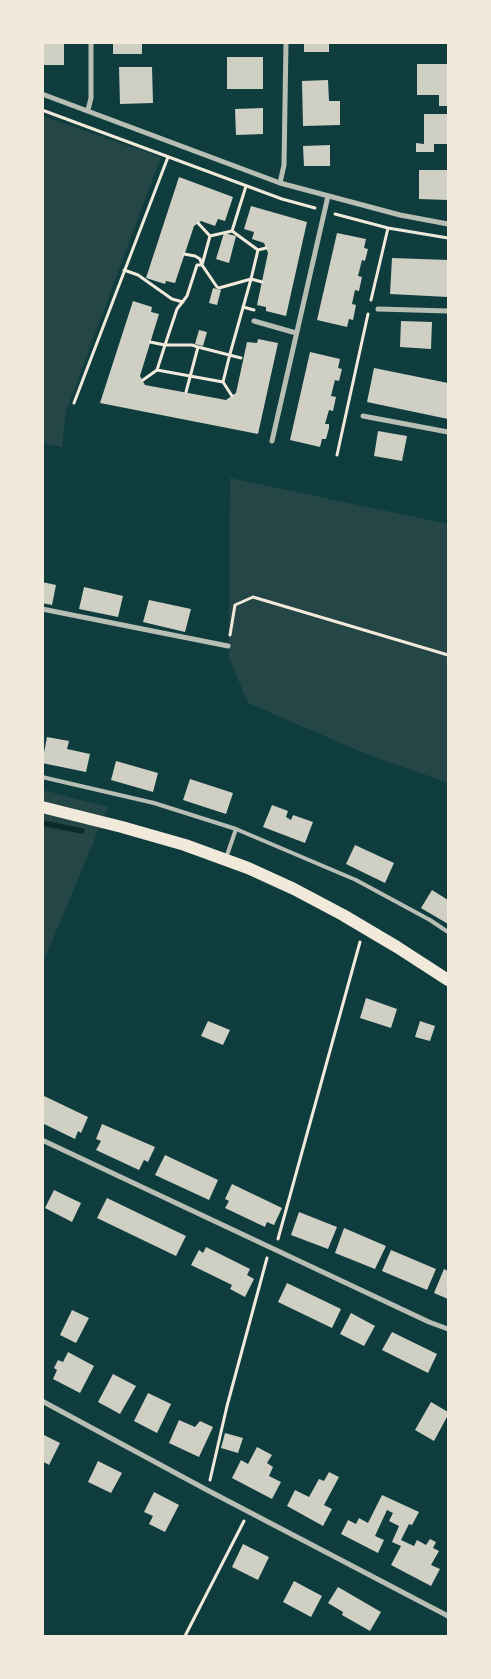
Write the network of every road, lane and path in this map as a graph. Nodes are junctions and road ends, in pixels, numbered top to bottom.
1 (91, 42) edge
2 (286, 42) edge
3 (42, 94) edge
4 (88, 110) junction
5 (168, 157) dead end
6 (280, 183) junction
7 (246, 186) dead end
8 (328, 196) junction
9 (198, 223) dead end
10 (448, 224) edge
11 (388, 228) dead end
12 (232, 230) junction
13 (210, 236) junction
14 (266, 248) dead end
15 (258, 250) junction
16 (184, 254) dead end
17 (202, 265) junction
18 (124, 270) junction
19 (250, 279) junction
20 (262, 282) dead end
21 (183, 302) junction
22 (378, 308) dead end
23 (448, 311) edge
24 (254, 322) dead end
25 (296, 332) junction
26 (150, 342) dead end
27 (165, 345) junction
28 (198, 347) junction
29 (230, 354) junction
30 (241, 358) dead end
31 (158, 370) junction
32 (190, 376) junction
33 (142, 380) dead end
34 (224, 382) junction
35 (186, 392) dead end
36 (232, 396) dead end
37 (74, 403) dead end
38 (363, 416) dead end
39 (448, 432) edge
40 (272, 441) dead end
41 (336, 455) dead end
42 (42, 609) edge
43 (228, 646) joint
44 (448, 655) edge
45 (42, 777) edge
46 (42, 807) edge
47 (236, 829) junction
48 (225, 860) junction
49 (364, 927) junction
50 (448, 932) edge
51 (448, 980) edge
52 (42, 1140) edge
53 (272, 1248) junction
54 (448, 1329) edge
55 (42, 1401) edge
56 (207, 1490) junction
57 (249, 1512) junction
58 (448, 1616) edge
59 (185, 1636) edge

1 - 4 street
2 - 6 street
3 - 4 street
4 - 6 street
5 - 18 path
6 - 8 street
7 - 12 path
8 - 10 street
8 - 25 street
9 - 13 path
11 - 41 path
12 - 13 path
12 - 15 path
13 - 17 path
14 - 15 path
15 - 19 path
16 - 17 path
17 - 19 path
17 - 21 path
18 - 21 path
18 - 37 path
19 - 20 path
19 - 29 path
21 - 27 path
22 - 23 street
24 - 25 street
25 - 40 street
26 - 27 path
27 - 28 path
27 - 31 path
28 - 29 path
28 - 32 path
29 - 30 path
29 - 34 path
31 - 32 path
31 - 33 path
32 - 34 path
32 - 35 path
34 - 36 path
38 - 39 street
42 - 43 street
43 - 44 path
45 - 47 lane
46 - 48 main road
47 - 48 lane
47 - 50 lane
48 - 49 main road
49 - 51 main road
49 - 53 path
52 - 53 street
53 - 54 street
53 - 56 path
55 - 56 street
56 - 57 street
57 - 58 street
57 - 59 path

